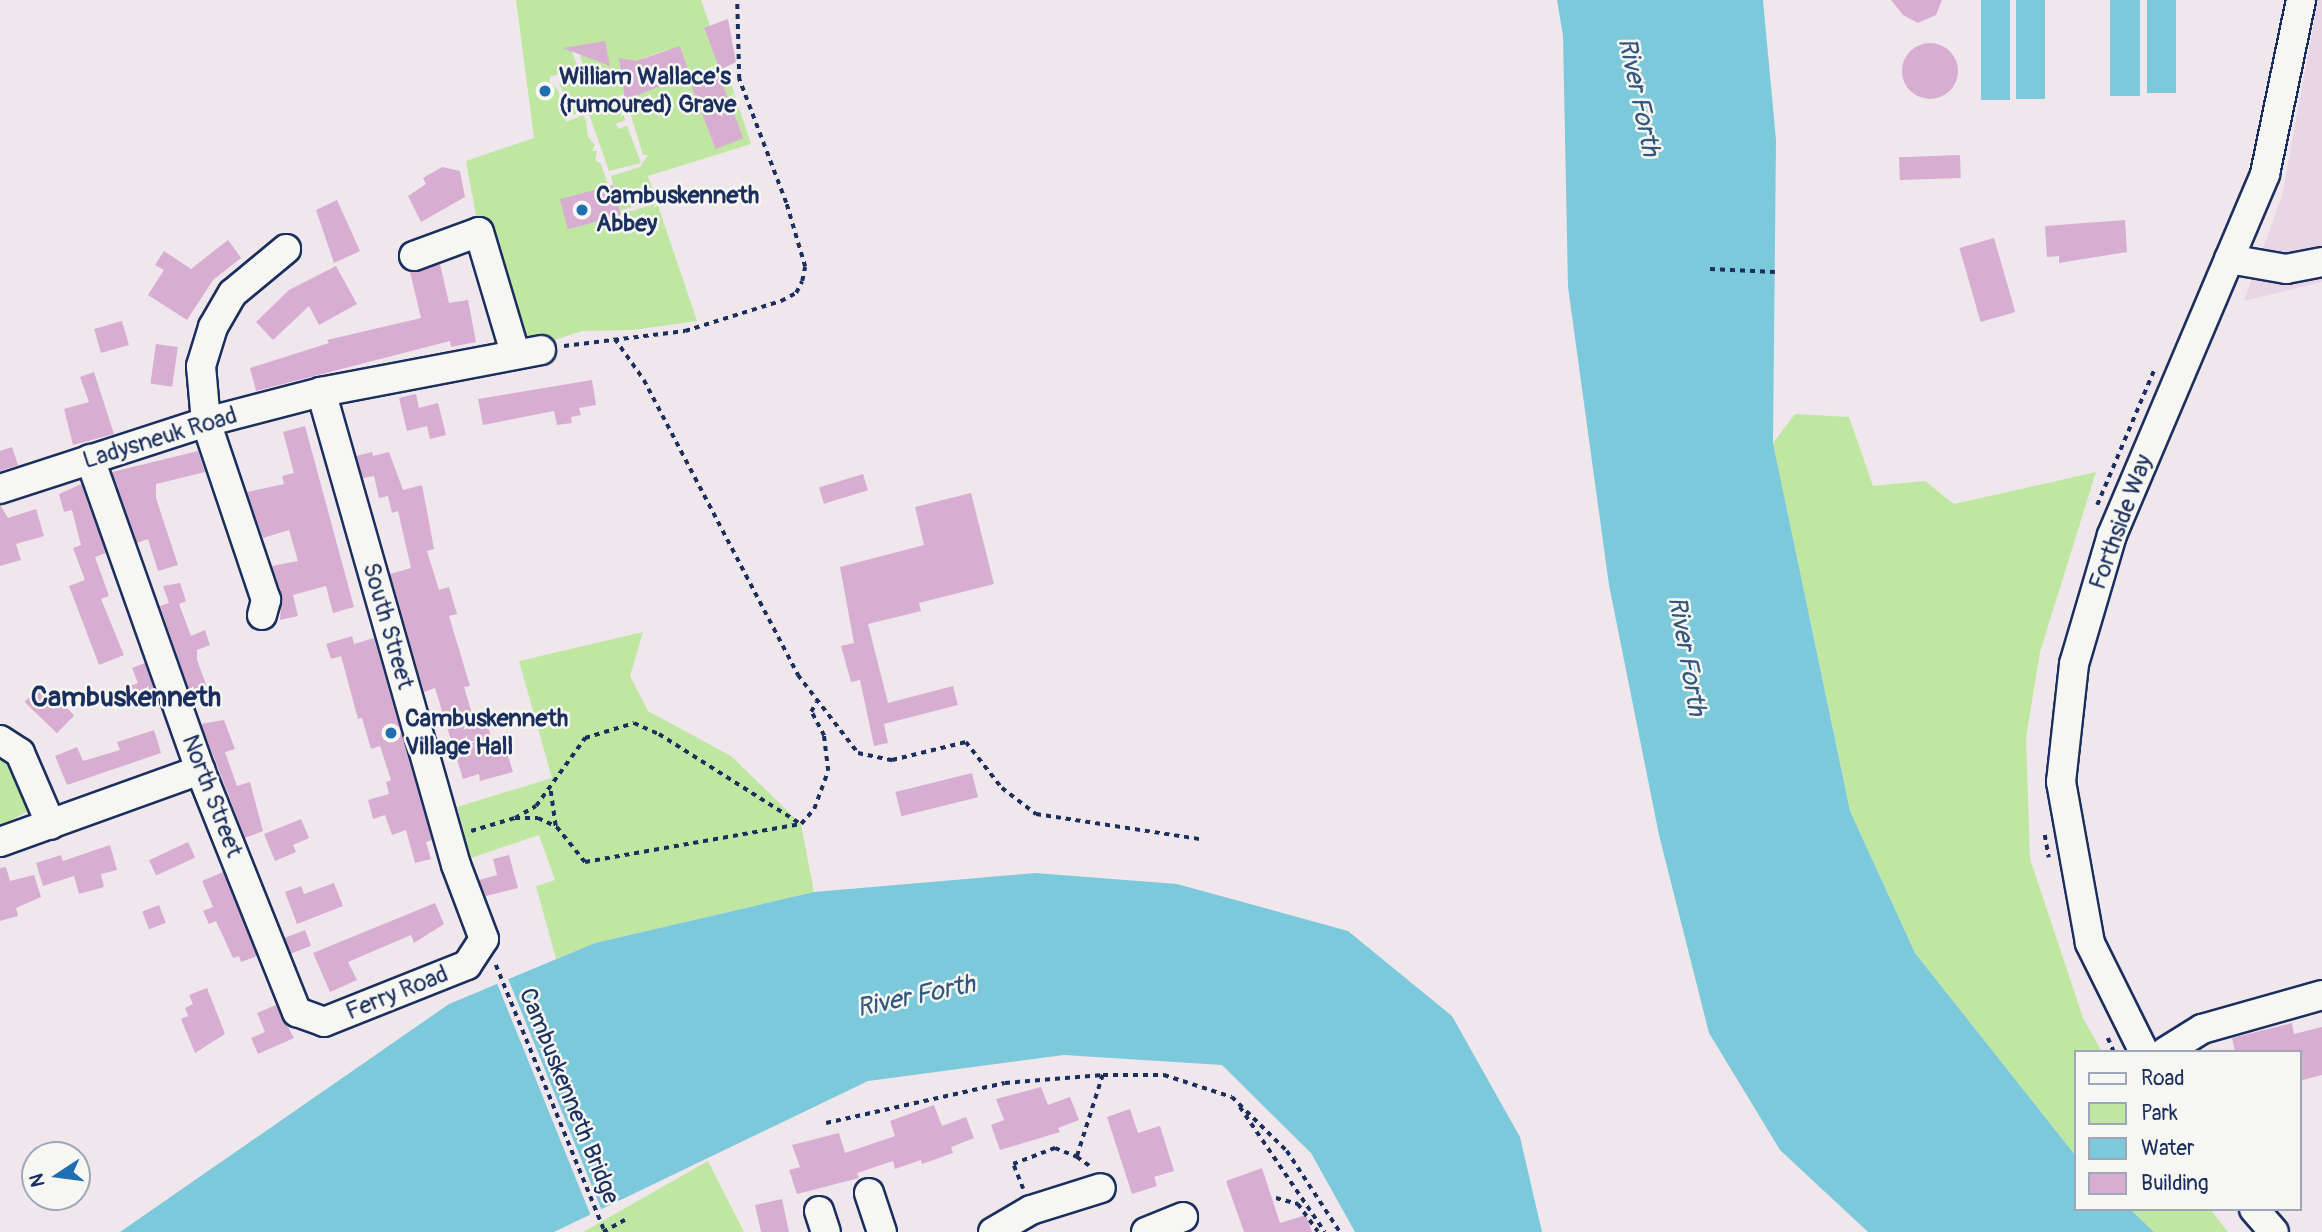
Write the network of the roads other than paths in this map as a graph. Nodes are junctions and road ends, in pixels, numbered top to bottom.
1 (2301, 0) edge
2 (286, 249) dead end
3 (414, 256) dead end
4 (2229, 258) junction
5 (2322, 262) edge
6 (321, 392) junction
7 (206, 422) junction
8 (90, 459) junction
9 (0, 489) edge
10 (262, 615) dead end
11 (0, 740) edge
12 (200, 770) junction
13 (51, 825) junction
14 (0, 842) edge
15 (484, 939) joint
16 (2322, 995) edge
17 (297, 1012) joint
18 (2143, 1050) edge
19 (2168, 1050) edge
20 (1101, 1188) road end
21 (869, 1193) dead end
22 (2256, 1211) edge
23 (1183, 1217) dead end
24 (882, 1232) edge
25 (993, 1232) edge
26 (1144, 1232) edge
27 (2274, 1232) edge

1 - 4 street, Forthside Way
2 - 7 street
3 - 6 street, Ladysneuk Road
4 - 5 street
4 - 18 street, Forthside Way
6 - 7 street, Ladysneuk Road
6 - 15 street, South Street
7 - 8 street, Ladysneuk Road
7 - 10 street
8 - 9 street, Ladysneuk Road
8 - 12 street, North Street
11 - 13 street
12 - 13 street
12 - 17 street, North Street
13 - 14 street
15 - 17 street, Ferry Road
16 - 19 street
20 - 25 street
21 - 24 street
22 - 27 street
23 - 26 street

